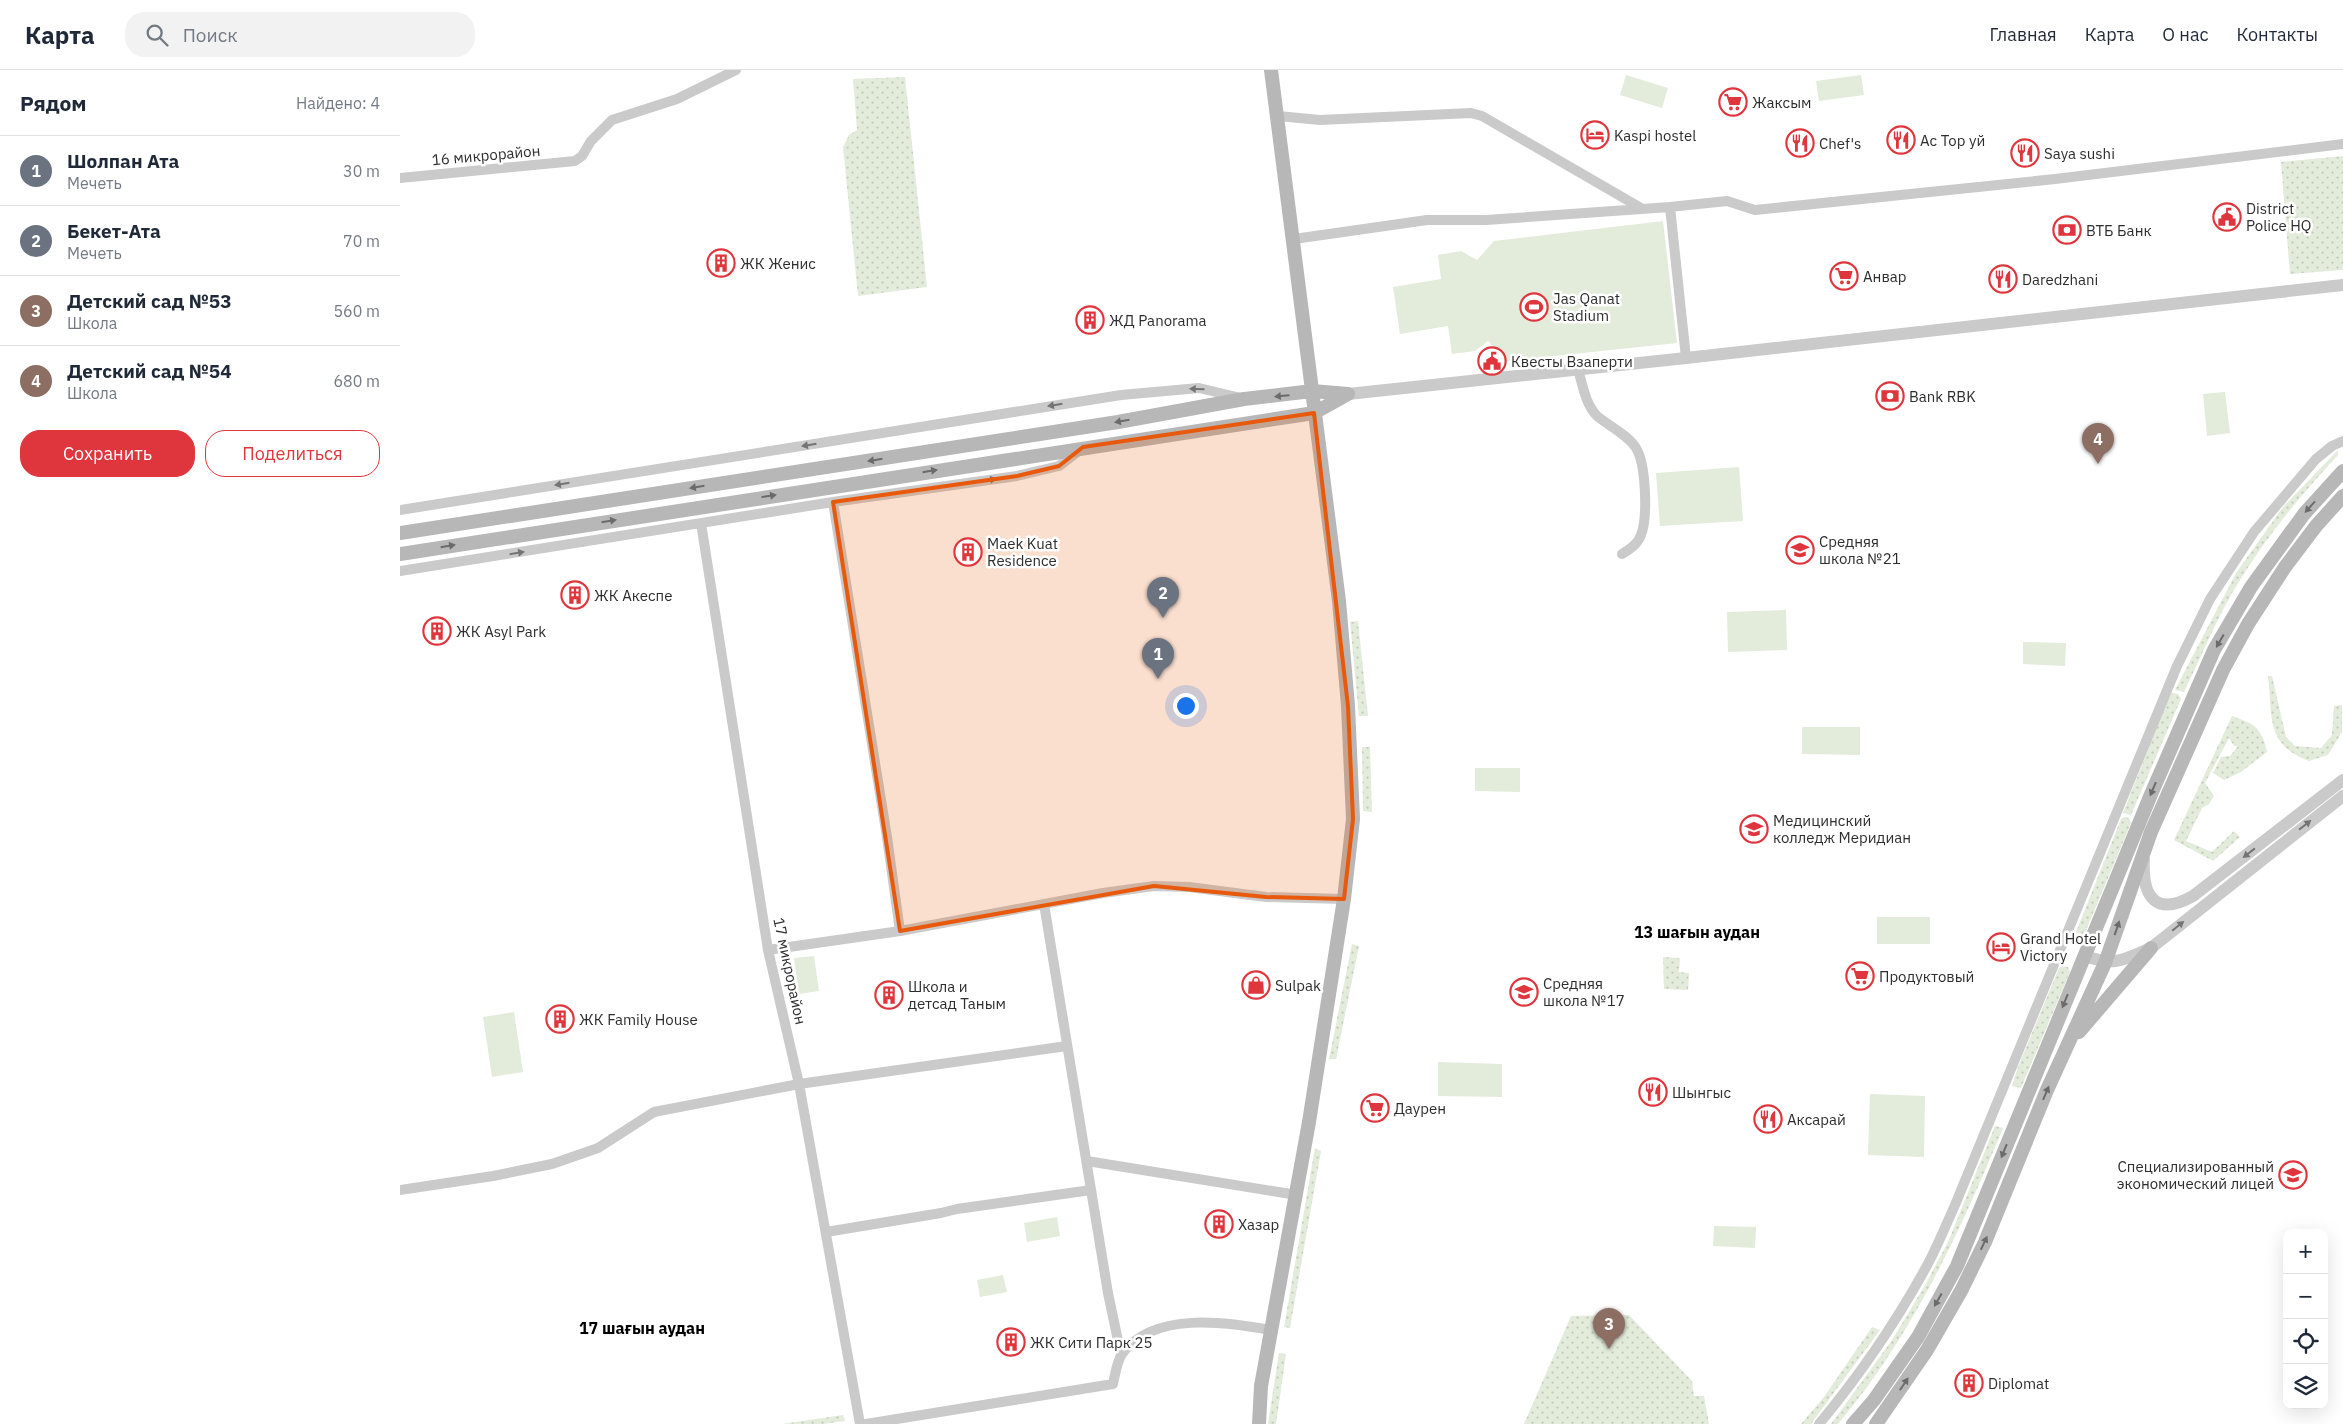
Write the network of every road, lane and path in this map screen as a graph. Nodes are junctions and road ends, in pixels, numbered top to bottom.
1 (736, 70) edge
2 (1270, 70) edge
3 (1278, 116) junction
4 (2343, 144) edge
5 (400, 178) edge
6 (1670, 207) junction
7 (1642, 209) junction
8 (1294, 239) junction
9 (2343, 285) edge
10 (1686, 358) junction
11 (1578, 370) junction
12 (1312, 391) junction
13 (1348, 394) junction
14 (1244, 399) junction
15 (1314, 413) junction
16 (2343, 441) edge
17 (1083, 447) junction
18 (2343, 471) edge
19 (2343, 496) edge
20 (630, 498) junction
21 (833, 502) junction
22 (400, 510) edge
23 (633, 517) junction
24 (701, 523) junction
25 (400, 533) edge
26 (400, 554) edge
27 (1622, 554) dead end
28 (400, 572) edge
29 (2343, 780) edge
30 (2343, 796) edge
31 (2144, 852) junction
32 (1344, 899) junction
33 (1044, 904) junction
34 (900, 931) junction
35 (2151, 948) junction
36 (768, 950) junction
37 (2084, 956) junction
38 (2105, 963) junction
39 (1068, 1046) junction
40 (2064, 1050) junction
41 (799, 1084) junction
42 (1087, 1161) junction
43 (400, 1190) edge
44 (1091, 1190) junction
45 (1297, 1195) junction
46 (826, 1232) junction
47 (1270, 1330) junction
48 (1121, 1355) junction
49 (860, 1424) edge
50 (866, 1424) edge
51 (1259, 1424) edge
52 (1819, 1424) edge
53 (1854, 1424) edge
54 (1876, 1424) edge

1 - 5 street, 16 микрорайон
2 - 3 main road
3 - 7 street
3 - 8 main road
4 - 6 street
6 - 7 street
6 - 10 street
7 - 8 street
8 - 12 main road
9 - 10 street
10 - 11 street
11 - 13 street
11 - 27 street
12 - 13 main road
12 -> 14 main road
12 - 15 main road
13 - 15 main road
14 -> 20 main road
14 -> 22 street
15 - 17 main road
15 - 32 main road
16 - 52 street
21 -> 17 street
23 -> 17 main road
18 -> 37 main road
19 - 31 main road
20 - 23 main road
20 - 25 main road
21 - 24 street
21 - 34 street
26 -> 23 main road
28 -> 24 street
24 - 36 street, 17 микрорайон
29 -> 31 street
35 -> 30 street
38 -> 31 main road
32 - 33 street
32 - 45 main road
33 - 34 street
33 - 39 street
34 - 36 street
35 - 38 street
35 - 40 main road
36 - 41 street, 17 микрорайон
37 - 38 street
37 -> 53 main road
38 - 40 main road
39 - 41 street
39 - 42 street
54 -> 40 main road
41 - 43 street
41 - 46 street, 17 микрорайон
42 - 44 street
42 - 45 street
44 - 46 street
44 - 48 street
45 - 47 main road
46 - 49 street, 17 микрорайон
47 - 48 street
47 - 51 main road
48 - 50 street

